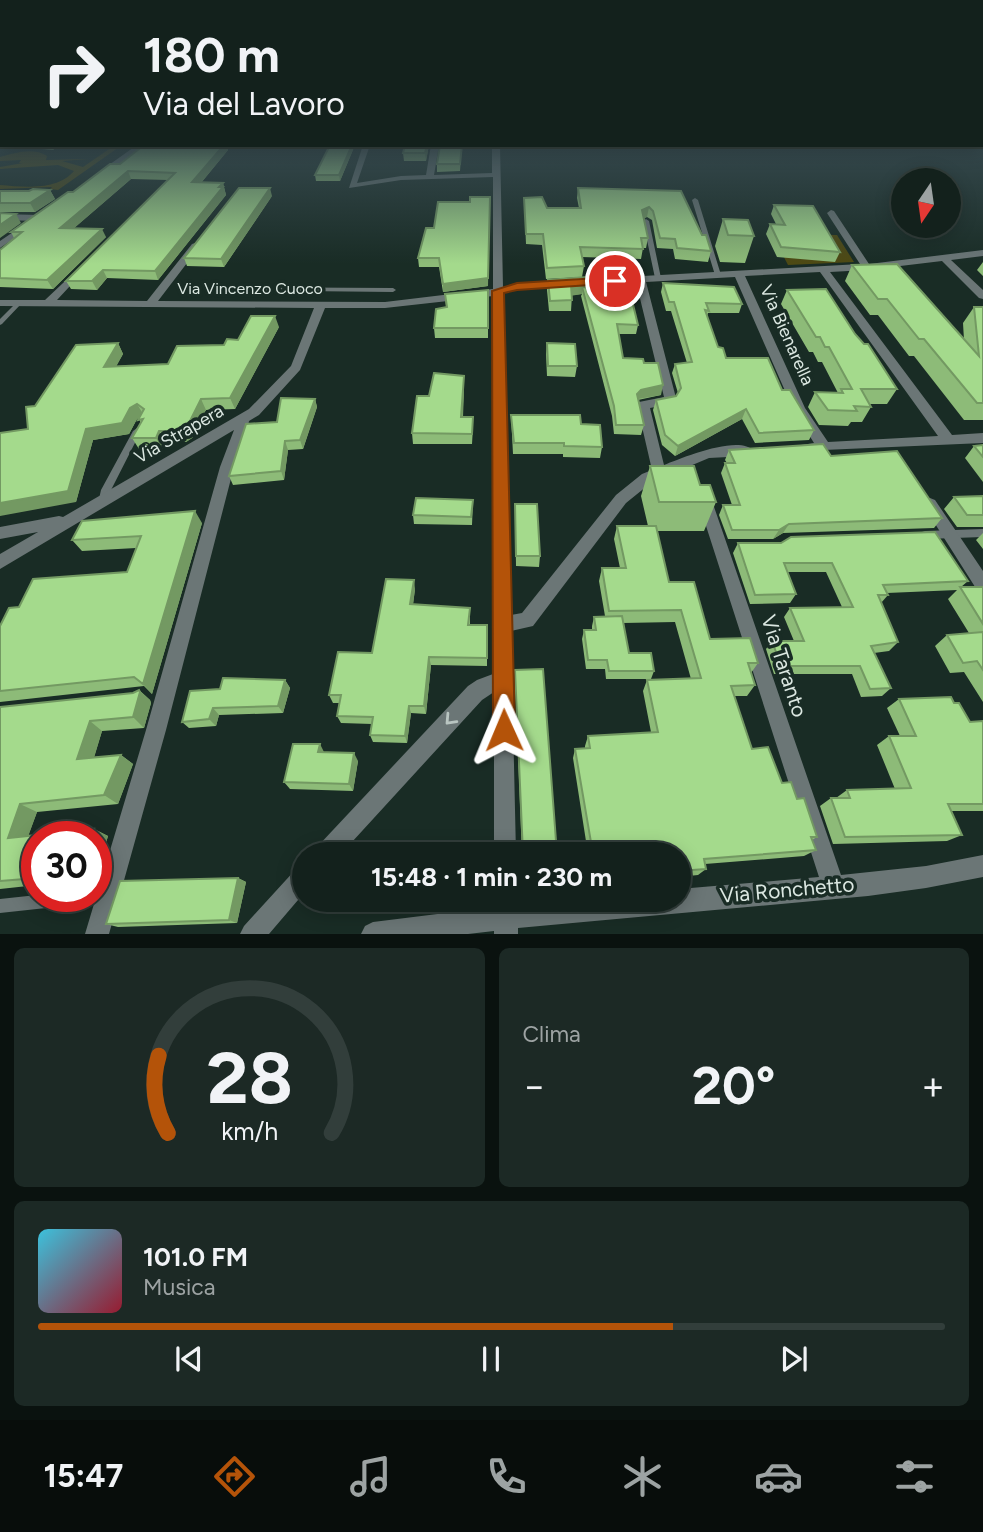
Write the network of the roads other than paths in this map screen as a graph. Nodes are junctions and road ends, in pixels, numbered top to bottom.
1 (355, 177) edge
2 (422, 177) edge
3 (497, 177) edge
4 (695, 200) dead end
5 (49, 211) edge
6 (831, 213) dead end
7 (0, 217) edge
8 (39, 218) junction
9 (646, 221) edge
10 (200, 239) edge
11 (0, 245) edge
12 (983, 253) edge
13 (944, 258) junction
14 (85, 265) edge
15 (867, 267) junction
16 (824, 269) junction
17 (739, 274) junction
18 (719, 275) junction
19 (658, 278) junction
20 (640, 279) junction
21 (214, 289) dead end
22 (394, 290) dead end
23 (498, 291) junction
24 (983, 296) edge
25 (322, 297) junction
26 (0, 303) edge
27 (19, 303) junction
28 (48, 303) junction
29 (151, 303) junction
30 (0, 323) edge
31 (143, 420) edge
32 (243, 420) junction
33 (983, 439) edge
34 (948, 440) junction
35 (824, 447) junction
36 (797, 448) edge
37 (759, 450) edge
38 (659, 472) junction
39 (695, 473) junction
40 (919, 487) edge
41 (104, 499) junction
42 (67, 520) junction
43 (0, 533) edge
44 (983, 533) edge
45 (914, 535) edge
46 (951, 535) junction
47 (0, 562) edge
48 (983, 585) edge
49 (503, 624) junction
50 (503, 680) junction
51 (337, 842) edge
52 (505, 842) edge
53 (983, 866) edge
54 (833, 886) junction
55 (292, 892) edge
56 (21, 904) edge
57 (0, 906) edge
58 (506, 916) edge
59 (261, 929) edge
60 (97, 933) edge
61 (373, 933) edge

1 - 2 street
3 - 23 street
4 - 18 lane
5 - 8 street
6 - 15 street
7 - 8 street
8 - 11 street
9 - 19 lane
10 - 29 street
12 - 13 street, Via Vincenzo Cuoco
13 - 15 street, Via Vincenzo Cuoco
13 - 24 street
14 - 28 street
15 - 16 street, Via Vincenzo Cuoco
16 - 17 street, Via Vincenzo Cuoco
16 - 34 street
17 - 18 street, Via Vincenzo Cuoco
17 - 35 street, Via Bienarella
18 - 19 street, Via Vincenzo Cuoco
19 - 20 street, Via Vincenzo Cuoco
20 - 23 street, Via Vincenzo Cuoco
20 - 38 street
21 - 25 lane
22 - 25 lane
23 - 25 street, Via Vincenzo Cuoco
23 - 49 street
25 - 29 street, Via Vincenzo Cuoco
25 - 32 street, Via Strapera
26 - 27 street, Via Vincenzo Cuoco
27 - 28 street, Via Vincenzo Cuoco
27 - 30 lane
28 - 29 street, Via Vincenzo Cuoco
31 - 41 lane
32 - 41 street, Via Strapera
32 - 60 street
33 - 34 street
34 - 35 street
35 - 36 street
37 - 39 street
38 - 39 street
38 - 49 street
39 - 54 street, Via Taranto
40 - 46 street
41 - 42 street, Via Strapera
42 - 43 street
42 - 47 street, Via Strapera
44 - 46 lane
45 - 46 lane
46 - 48 street
49 - 50 street
50 -> 51 street
50 - 52 street
53 - 54 street, Via Ronchetto
54 - 58 street, Via Ronchetto
55 - 59 street
56 - 57 lane
58 - 61 street, Via Ronchetto

